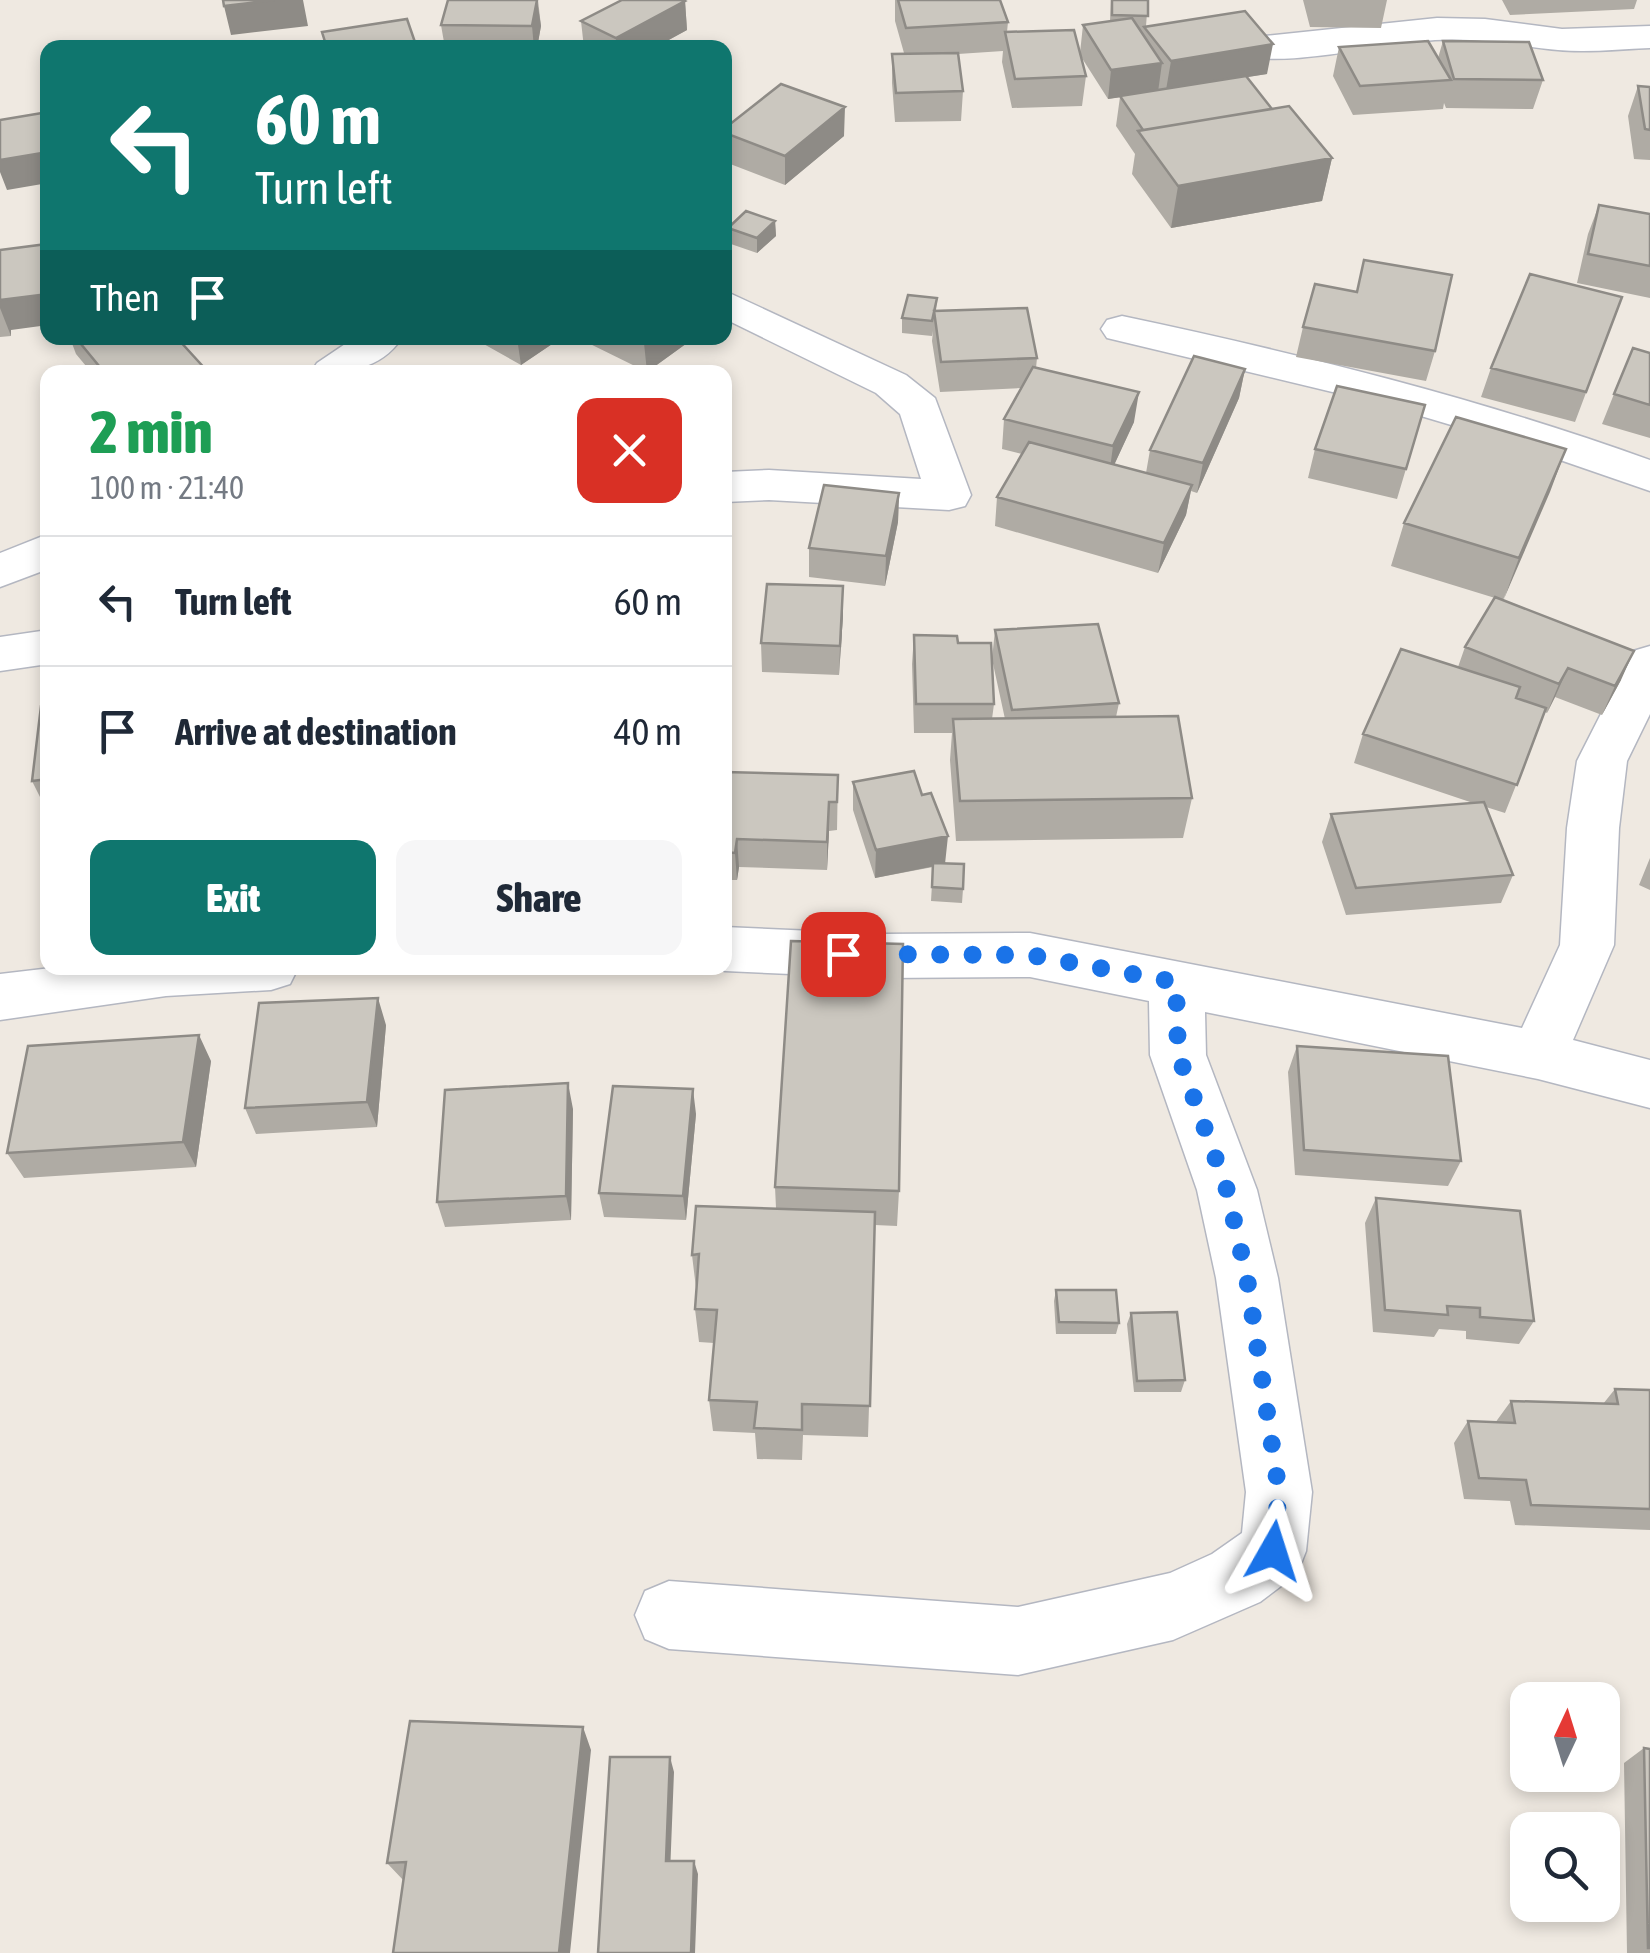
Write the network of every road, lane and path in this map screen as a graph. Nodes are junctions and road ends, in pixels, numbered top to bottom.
1 (1650, 37) edge
2 (1248, 47) edge
3 (732, 307) edge
4 (1122, 329) dead end
5 (371, 345) edge
6 (342, 365) edge
7 (1650, 476) edge
8 (732, 487) edge
9 (40, 554) edge
10 (0, 571) edge
11 (40, 648) edge
12 (0, 654) edge
13 (1650, 664) edge
14 (732, 949) edge
15 (159, 975) edge
16 (1176, 982) junction
17 (0, 997) edge
18 (1538, 1055) junction
19 (1650, 1084) edge
20 (669, 1615) dead end

1 - 2 street
3 - 8 street
4 - 7 street
5 - 6 street
9 - 10 street
11 - 12 street
13 - 18 street
14 - 16 street
15 - 17 street
16 - 18 street
16 - 20 street
18 - 19 street

